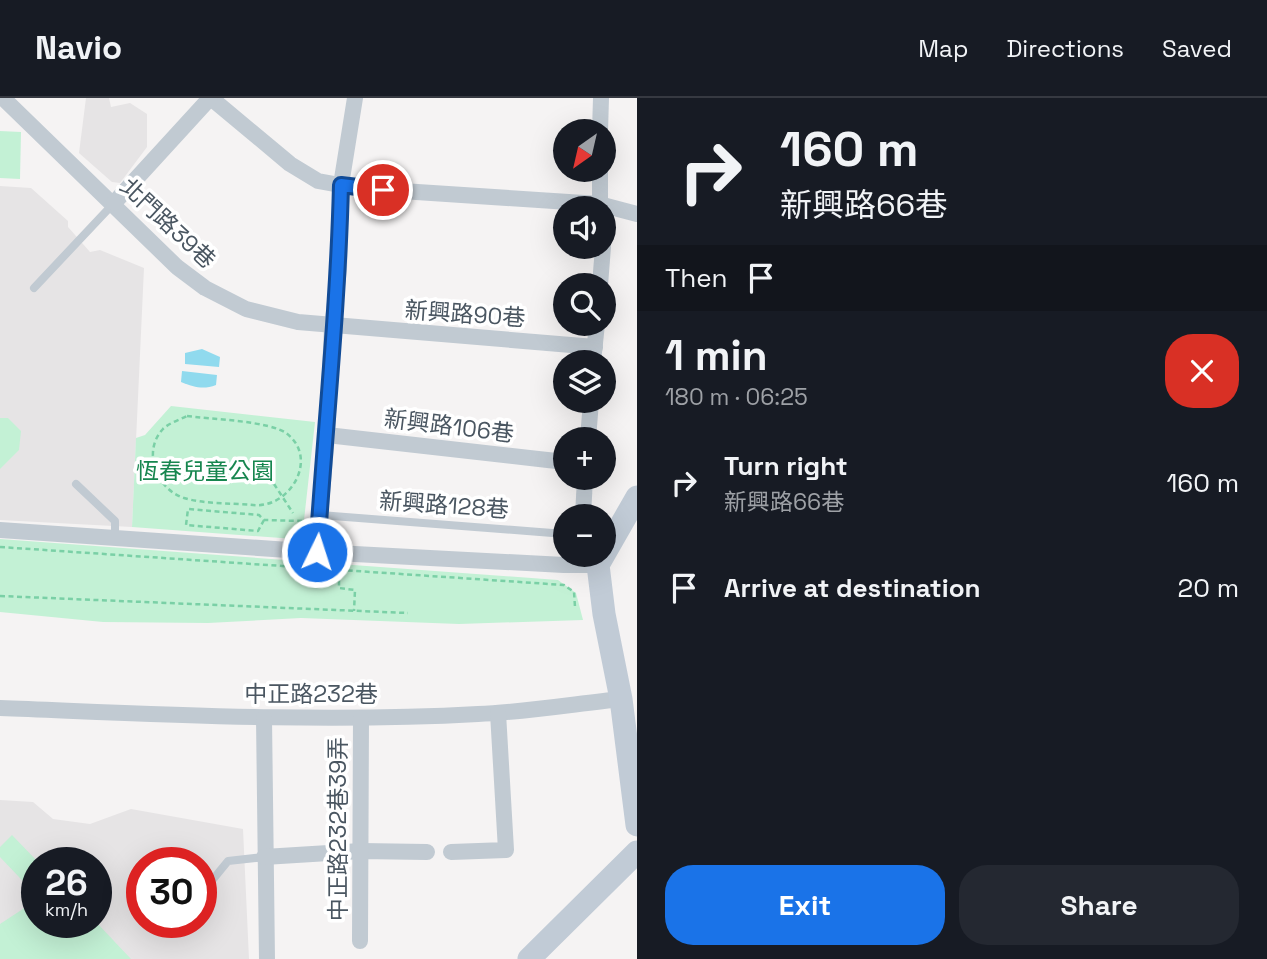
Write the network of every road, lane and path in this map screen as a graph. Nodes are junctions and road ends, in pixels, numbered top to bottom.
1 (3, 98) edge
2 (211, 98) edge
3 (355, 98) edge
4 (601, 98) edge
5 (600, 119) edge
6 (341, 185) junction
7 (553, 202) edge
8 (114, 203) junction
9 (616, 209) edge
10 (637, 214) edge
11 (34, 288) dead end
12 (332, 327) junction
13 (553, 351) edge
14 (327, 435) junction
15 (553, 461) edge
16 (231, 471) dead end
17 (76, 484) dead end
18 (637, 498) edge
19 (241, 504) junction
20 (240, 514) junction
21 (319, 515) junction
22 (264, 520) junction
23 (294, 521) junction
24 (303, 522) dead end
25 (616, 529) edge
26 (0, 530) edge
27 (553, 533) edge
28 (115, 538) junction
29 (0, 547) edge
30 (317, 552) junction
31 (553, 559) edge
32 (596, 567) edge
33 (339, 571) junction
34 (0, 596) edge
35 (575, 607) dead end
36 (354, 611) junction
37 (408, 613) dead end
38 (621, 699) junction
39 (0, 708) edge
40 (498, 713) junction
41 (264, 718) junction
42 (361, 718) junction
43 (637, 825) edge
44 (361, 851) junction
45 (427, 852) dead end
46 (451, 852) dead end
47 (637, 852) edge
48 (264, 857) junction
49 (217, 874) edge
50 (360, 941) dead end
51 (267, 959) edge
52 (529, 959) edge

1 - 8 street, 北門路39巷
2 - 6 street
2 - 8 street
3 - 6 street
4 - 5 street
6 - 7 street
6 - 12 street
8 - 11 lane
8 - 12 street, 北門路39巷
9 - 10 street
12 - 13 street, 新興路90巷
12 - 14 street
14 - 15 street, 新興路106巷
14 - 21 street
16 - 23 path, bridge
17 - 28 lane
18 - 25 main road
19 - 19 path
19 - 20 path
20 - 22 path
20 - 22 path
21 - 27 lane, 新興路128巷
21 - 30 street
22 - 23 path
23 - 24 path
26 - 28 street
28 - 30 street
29 - 33 path
30 - 31 street
32 - 38 main road
33 - 35 path
33 - 36 path
34 - 36 path
36 - 37 path
38 - 40 street, 中正路232巷
38 - 43 main road
39 - 41 street, 中正路232巷
40 - 42 street, 中正路232巷
40 - 46 street
41 - 42 street, 中正路232巷
41 - 48 street
42 - 44 street, 中正路232巷39弄
44 - 45 street
44 - 48 street
44 - 50 street, 中正路232巷39弄
47 - 52 main road
48 - 49 lane
48 - 51 street

